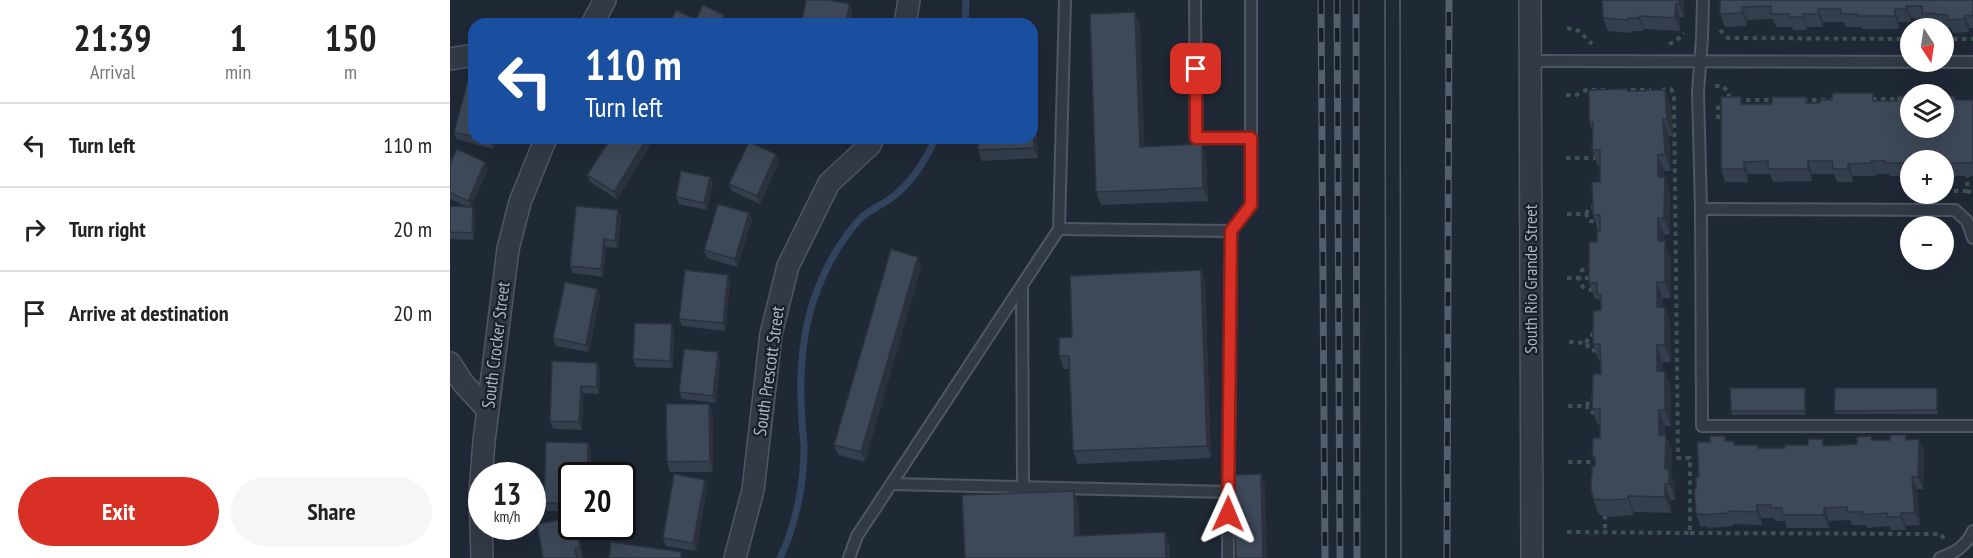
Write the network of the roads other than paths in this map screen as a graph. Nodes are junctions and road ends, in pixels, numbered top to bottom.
1 (605, 0) edge
2 (909, 0) edge
3 (1065, 0) edge
4 (1195, 0) edge
5 (1251, 0) edge
6 (1530, 0) edge
7 (1703, 0) edge
8 (595, 18) edge
9 (906, 18) edge
10 (468, 56) edge
11 (450, 59) edge
12 (1530, 61) junction
13 (1700, 61) junction
14 (1973, 62) edge
15 (1251, 138) junction
16 (544, 144) edge
17 (870, 144) edge
18 (1701, 209) junction
19 (1059, 230) junction
20 (1231, 231) junction
21 (1973, 238) edge
22 (1022, 285) junction
23 (450, 363) edge
24 (488, 409) junction
25 (1973, 426) edge
26 (891, 484) junction
27 (1023, 488) junction
28 (1229, 492) junction
29 (1973, 531) edge
30 (1945, 556) edge
31 (482, 558) edge
32 (735, 558) edge
33 (849, 558) edge
34 (1228, 558) edge
35 (1532, 558) edge

1 - 8 street
2 - 9 street
3 - 19 lane
4 - 15 lane
5 - 15 lane
6 - 12 street, South Rio Grande Street
7 - 13 lane
10 - 11 street
12 - 13 lane
12 - 35 street, South Rio Grande Street
13 - 14 lane
13 - 18 lane
15 - 20 lane
16 - 24 street, South Crocker Street
17 - 32 street, South Prescott Street
18 - 21 lane
18 - 25 lane
19 - 20 lane
19 - 22 lane
20 - 28 lane
22 - 26 lane
22 - 27 lane
23 - 24 street
24 - 31 street, South Crocker Street
26 - 27 lane
26 - 33 lane
27 - 28 lane
28 - 34 lane
29 - 30 lane

